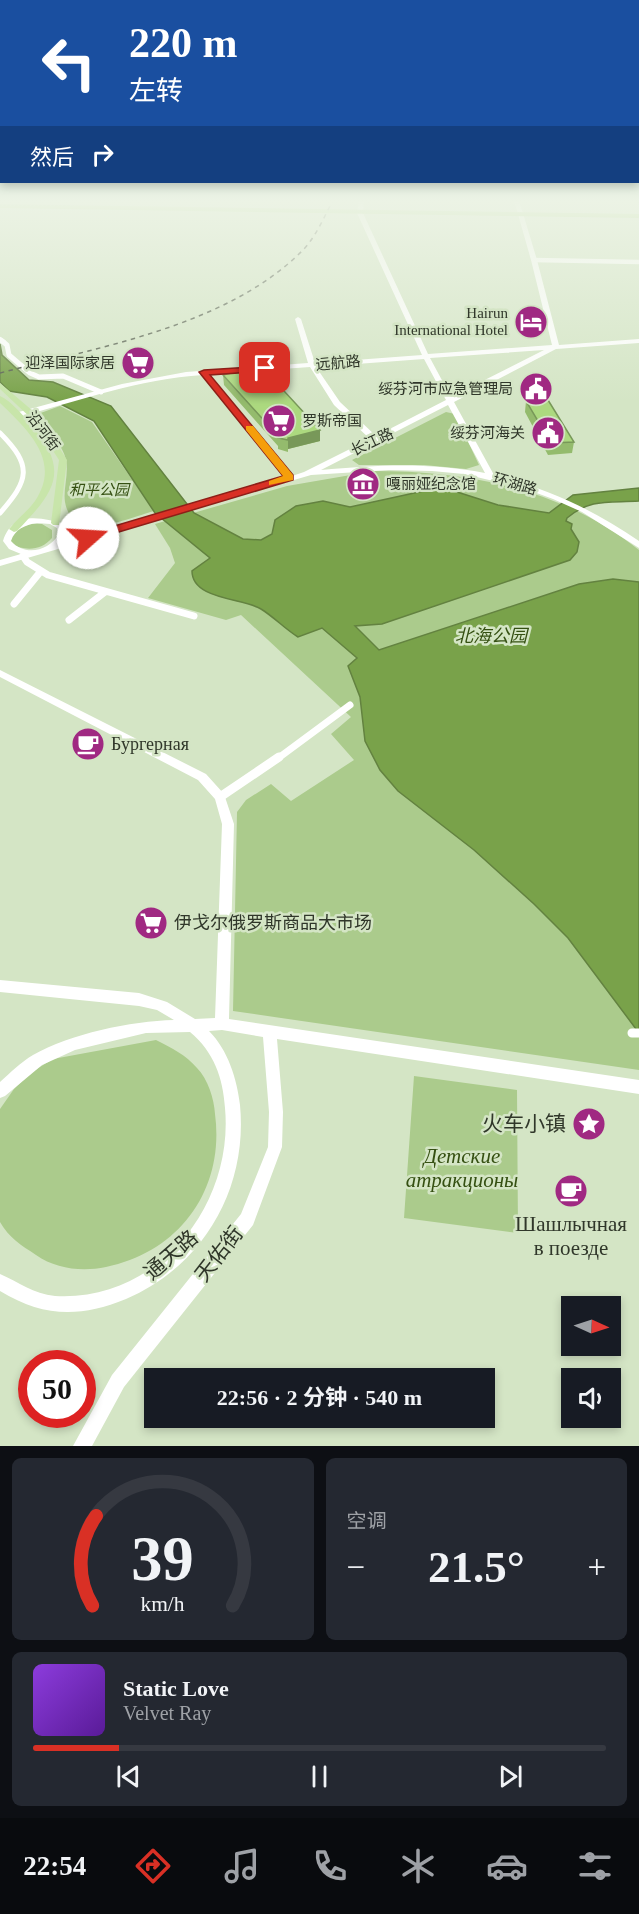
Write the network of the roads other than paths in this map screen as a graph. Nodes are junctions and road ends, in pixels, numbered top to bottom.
1 (385, 267) edge
2 (536, 267) edge
3 (298, 320) dead end
4 (0, 339) edge
5 (639, 341) edge
6 (556, 347) junction
7 (425, 355) junction
8 (312, 365) junction
9 (204, 372) junction
10 (0, 385) edge
11 (101, 392) junction
12 (0, 398) edge
13 (452, 401) junction
14 (29, 412) junction
15 (18, 415) junction
16 (0, 432) edge
17 (376, 440) junction
18 (341, 456) junction
19 (354, 470) junction
20 (307, 474) junction
21 (289, 477) junction
22 (491, 477) junction
23 (0, 513) edge
24 (58, 525) junction
25 (14, 529) junction
26 (98, 533) junction
27 (2, 540) edge
28 (639, 545) edge
29 (49, 549) junction
30 (39, 552) junction
31 (23, 556) junction
32 (0, 563) edge
33 (41, 571) junction
34 (105, 592) junction
35 (14, 604) dead end
36 (194, 616) dead end
37 (69, 620) dead end
38 (0, 673) edge
39 (350, 705) dead end
40 (220, 797) junction
41 (0, 986) edge
42 (222, 1024) junction
43 (270, 1032) junction
44 (639, 1087) edge
45 (0, 1091) edge
46 (0, 1282) edge
47 (82, 1446) edge

1 - 7 street
2 - 6 street
3 - 8 street
4 - 11 street
5 - 6 street, 长江路
6 - 7 street, 远航路
6 - 13 street, 长江路
7 - 8 street, 远航路
7 - 13 street
8 - 9 street, 远航路
8 - 17 street
9 - 11 street, 远航路
9 - 21 street
10 - 14 main road, 沿河街
11 - 14 street, 远航路
12 - 15 main road, 沿河街
13 - 17 street, 长江路
13 - 22 street
14 - 15 street, 远航路
14 - 24 main road, 沿河街
15 - 25 main road, 沿河街
16 - 23 street
17 - 18 street, 长江路
18 - 19 street
18 - 20 street, 长江路
19 - 20 street, 环湖路
19 - 22 street, 环湖路
20 - 21 street, 长江路
21 - 26 street, 长江路
22 - 28 street, 环湖路
24 - 25 street, 长江路
24 - 26 street, 长江路
24 - 29 street
25 - 27 street
26 - 29 street, 长江路
27 - 30 street
29 - 30 street, 长江路
30 - 31 street, 长江路
31 - 32 street, 长江路
31 - 33 street
33 - 34 street
33 - 35 street
34 - 36 street
34 - 37 street
38 - 40 street
39 - 40 street
40 - 42 street
41 - 46 street, 通天路
42 - 43 street
42 - 45 street
43 - 44 street
43 - 47 street, 天佑街

